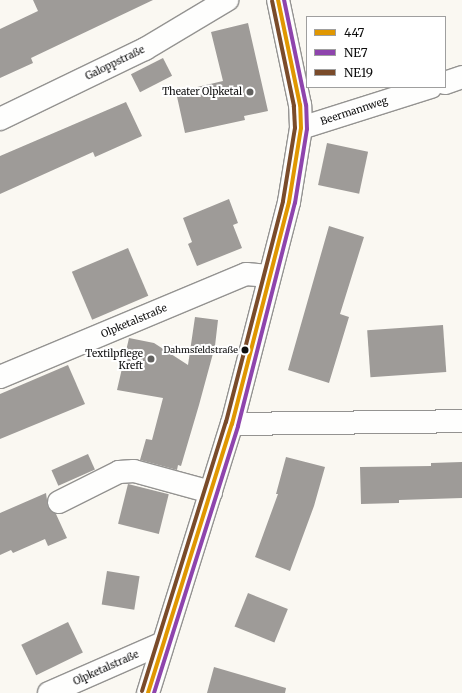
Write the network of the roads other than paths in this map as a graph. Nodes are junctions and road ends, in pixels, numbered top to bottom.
1 (227, 0) edge
2 (278, 0) edge
3 (462, 77) edge
4 (446, 83) edge
5 (428, 88) edge
6 (0, 119) edge
7 (301, 128) junction
8 (269, 276) junction
9 (0, 377) edge
10 (462, 420) edge
11 (232, 424) junction
12 (211, 492) junction
13 (59, 502) dead end
14 (163, 643) junction
15 (49, 693) edge
16 (148, 693) edge

1 - 6 street, Galoppstraße
2 - 7 street
3 - 4 street
5 - 7 street, Beermannweg
7 - 8 street
8 - 9 street, Olpketalstraße
8 - 11 street
10 - 11 street
11 - 12 street
12 - 13 street
12 - 14 street
14 - 15 street, Olpketalstraße
14 - 16 street

